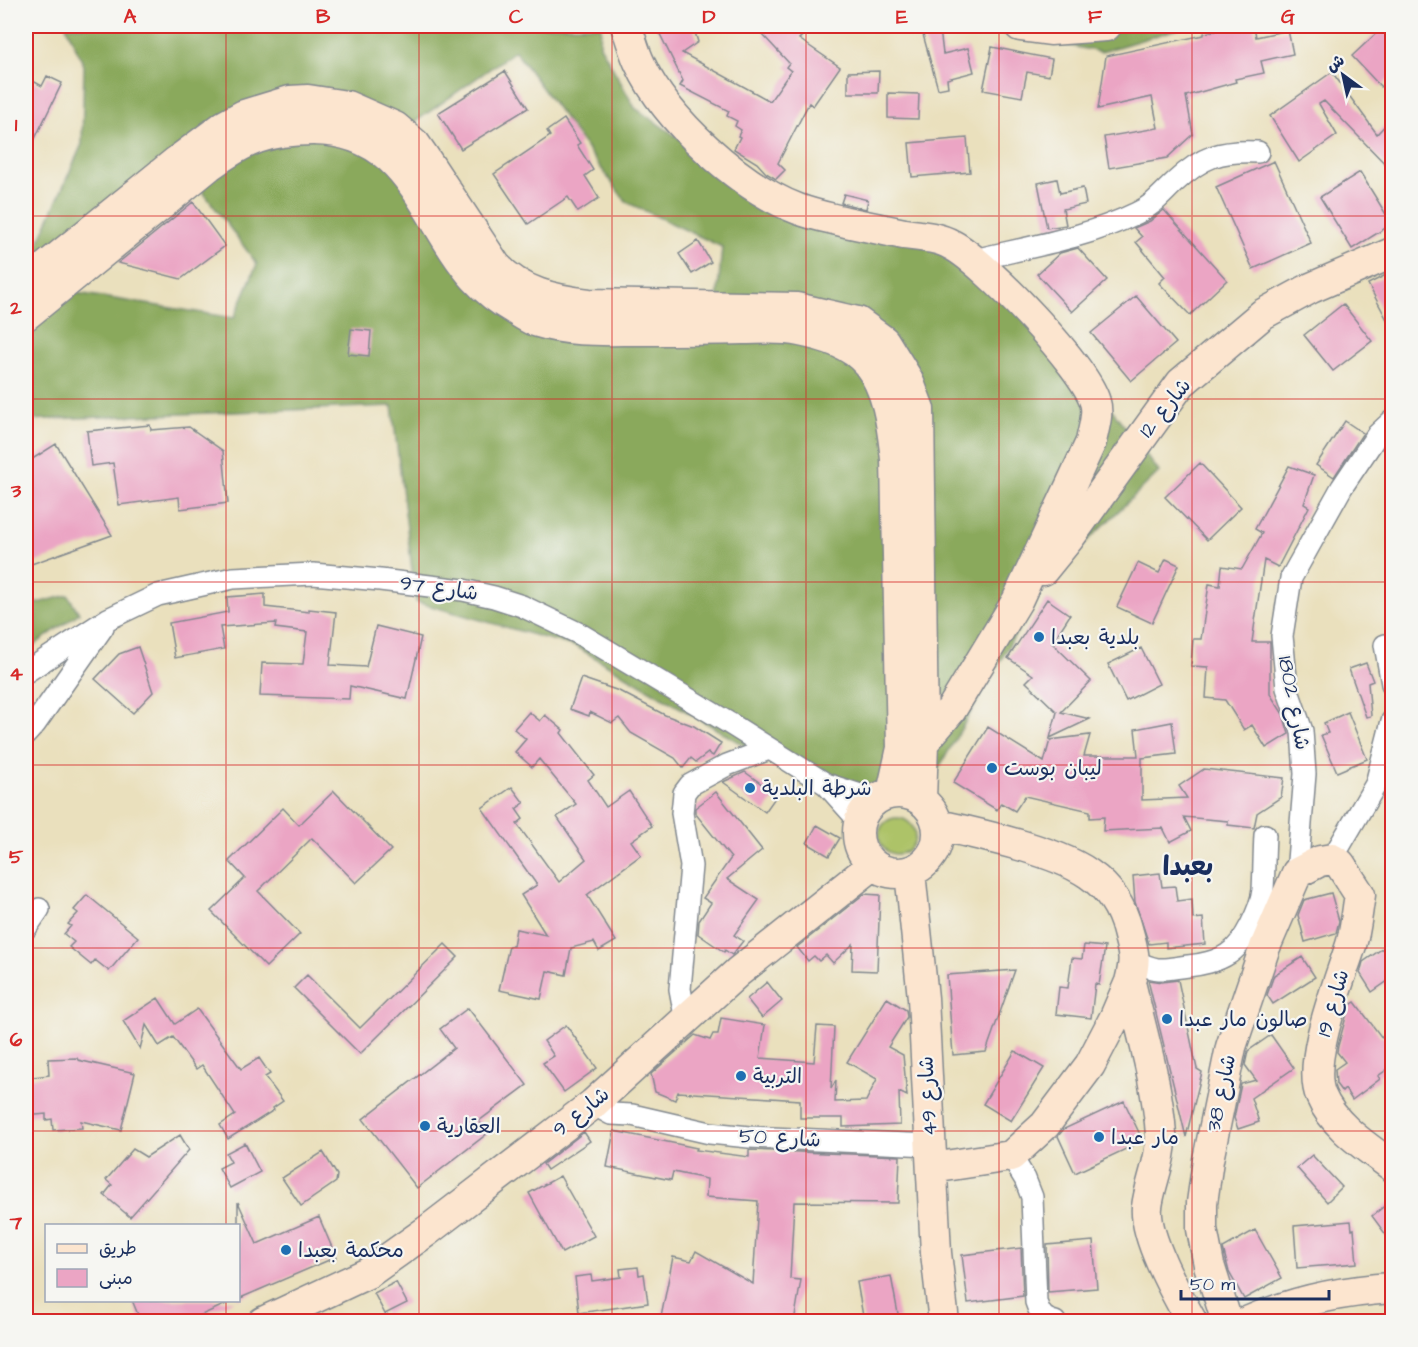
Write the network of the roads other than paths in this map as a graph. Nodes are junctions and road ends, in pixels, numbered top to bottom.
1 (626, 26) edge
2 (1020, 26) edge
3 (1106, 26) edge
4 (389, 139) junction
5 (1258, 152) dead end
6 (1392, 253) edge
7 (974, 260) junction
8 (26, 283) edge
9 (26, 315) edge
10 (1392, 421) edge
11 (1017, 601) junction
12 (108, 620) junction
13 (1385, 645) dead end
14 (26, 672) edge
15 (1392, 684) edge
16 (1392, 721) edge
17 (26, 734) edge
18 (913, 745) junction
19 (770, 749) junction
20 (921, 800) junction
21 (876, 805) junction
22 (938, 825) junction
23 (1265, 835) dead end
24 (1332, 859) junction
25 (873, 865) junction
26 (910, 872) junction
27 (1297, 873) junction
28 (39, 909) dead end
29 (26, 928) edge
30 (1133, 971) junction
31 (686, 1021) junction
32 (617, 1083) junction
33 (593, 1104) junction
34 (632, 1115) junction
35 (1011, 1156) junction
36 (931, 1157) junction
37 (1392, 1166) edge
38 (1392, 1288) edge
39 (1045, 1321) edge
40 (263, 1322) edge
41 (944, 1322) edge
42 (1192, 1322) edge
43 (1227, 1322) edge
44 (1247, 1322) edge

1 - 7 main road
2 - 3 main road
4 - 8 main road
4 - 9 main road
4 - 18 main road
5 - 7 street
6 - 11 main road, شارع 12
7 - 11 main road
10 - 27 street, شارع 1802
11 - 18 main road
12 - 14 street, شارع 97
12 - 17 street
12 - 19 street, شارع 97
13 - 15 street
16 - 24 street
18 - 20 main road
18 - 21 main road
19 - 21 street, شارع 97
19 - 31 street
20 - 21 main road
20 - 22 main road
21 - 25 main road
22 - 26 main road
22 - 30 main road
23 - 30 street
24 - 27 main road
24 - 37 main road, شارع 19
25 - 26 main road
25 - 31 main road, شارع 9
26 - 36 main road, شارع 49
27 - 43 main road, شارع 38
28 - 29 street
30 - 35 main road
30 - 42 main road
31 - 32 main road, شارع 9
32 - 33 main road, شارع 9
32 - 34 street
33 - 34 street, شارع 50
33 - 40 main road, شارع 9
34 - 36 street, شارع 50
35 - 36 main road, شارع 50
35 - 39 street
36 - 41 main road, شارع 49
38 - 44 main road

